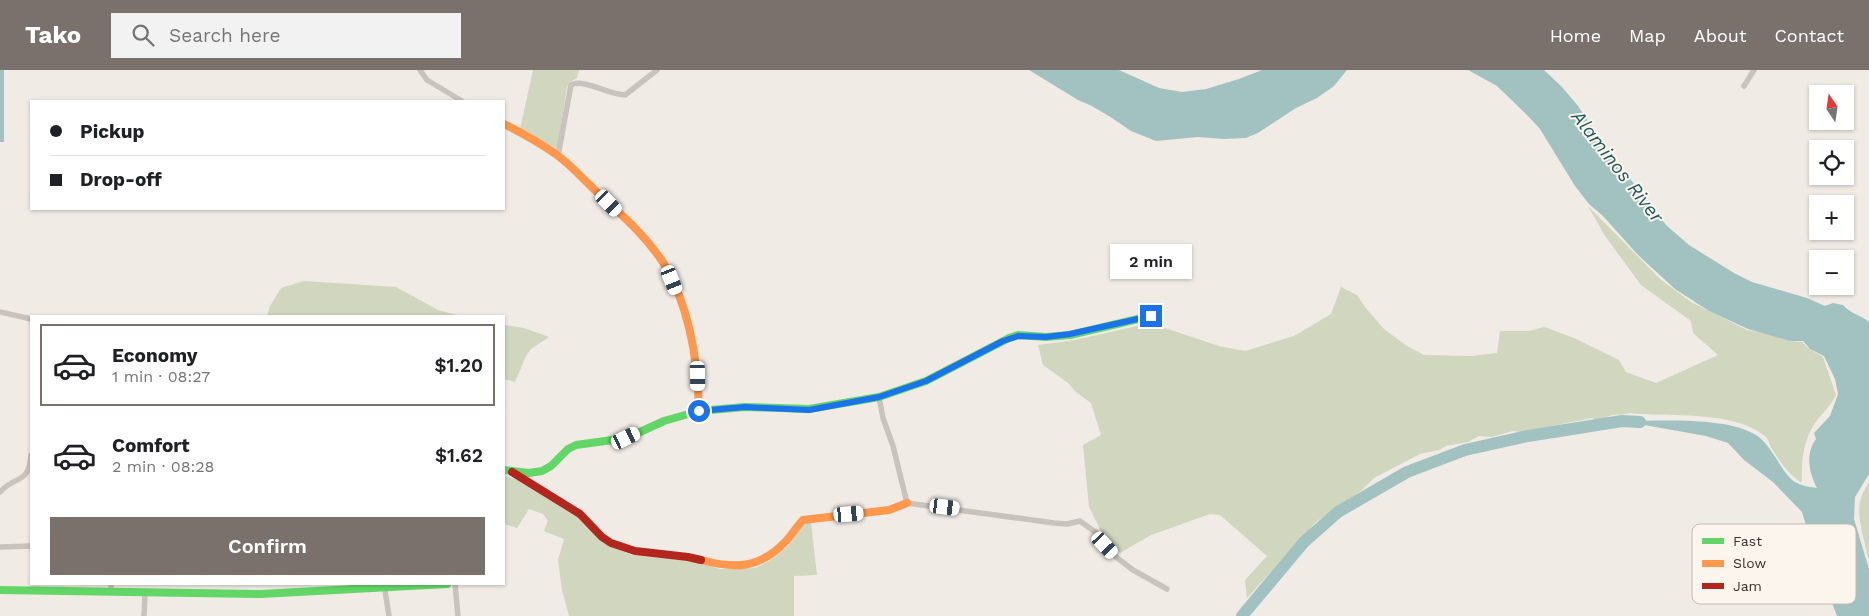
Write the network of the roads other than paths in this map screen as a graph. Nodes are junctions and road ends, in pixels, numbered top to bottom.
1 (420, 70) edge
2 (657, 70) edge
3 (1754, 70) edge
4 (1744, 86) dead end
5 (460, 100) edge
6 (505, 124) edge
7 (558, 156) junction
8 (0, 312) edge
9 (1151, 316) dead end
10 (30, 319) edge
11 (879, 397) junction
12 (699, 411) junction
13 (30, 466) edge
14 (507, 471) edge
15 (0, 492) edge
16 (907, 503) junction
17 (30, 546) edge
18 (0, 547) edge
19 (416, 585) edge
20 (455, 585) edge
21 (384, 586) edge
22 (111, 588) edge
23 (1167, 589) dead end
24 (0, 590) edge
25 (145, 593) junction
26 (144, 616) edge
27 (389, 616) edge
28 (458, 616) edge

1 - 5 street
2 - 7 street
3 - 4 street
6 - 7 street
7 - 12 street
8 - 10 street
9 - 11 street
11 - 12 street
11 - 16 street
12 - 14 street
13 - 15 street
14 - 16 street
16 - 23 street
17 - 18 street
19 - 21 street
20 - 28 street
21 - 25 street
21 - 27 street
22 - 24 street
22 - 25 street
25 - 26 street

